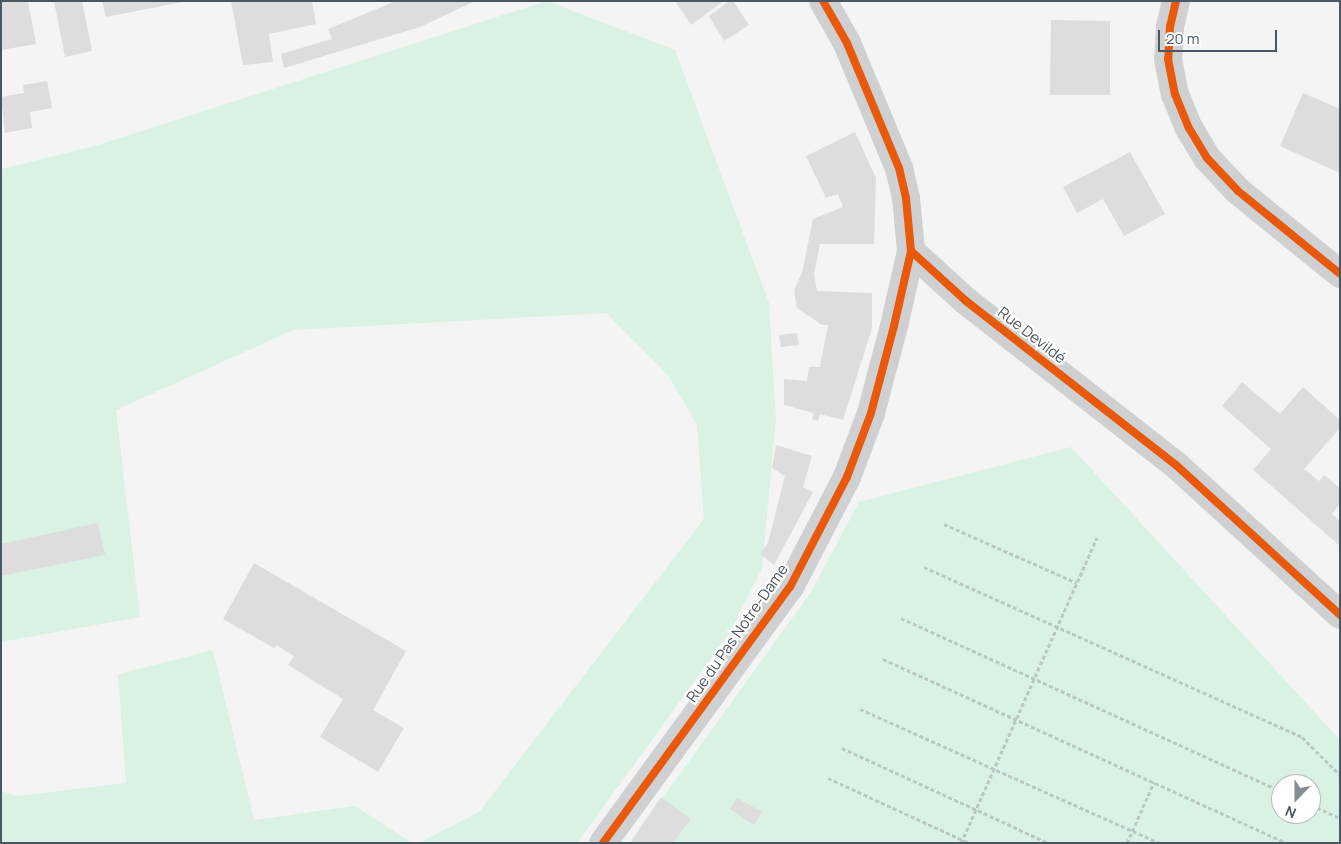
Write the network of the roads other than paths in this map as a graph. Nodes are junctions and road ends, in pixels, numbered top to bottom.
1 (823, 1) edge
2 (1176, 1) edge
3 (912, 251) junction
4 (1340, 274) edge
5 (1340, 615) edge
6 (603, 843) edge

1 - 3 street
2 - 4 street
3 - 5 street, Rue Devildé
3 - 6 street, Rue du Pas Notre-Dame

